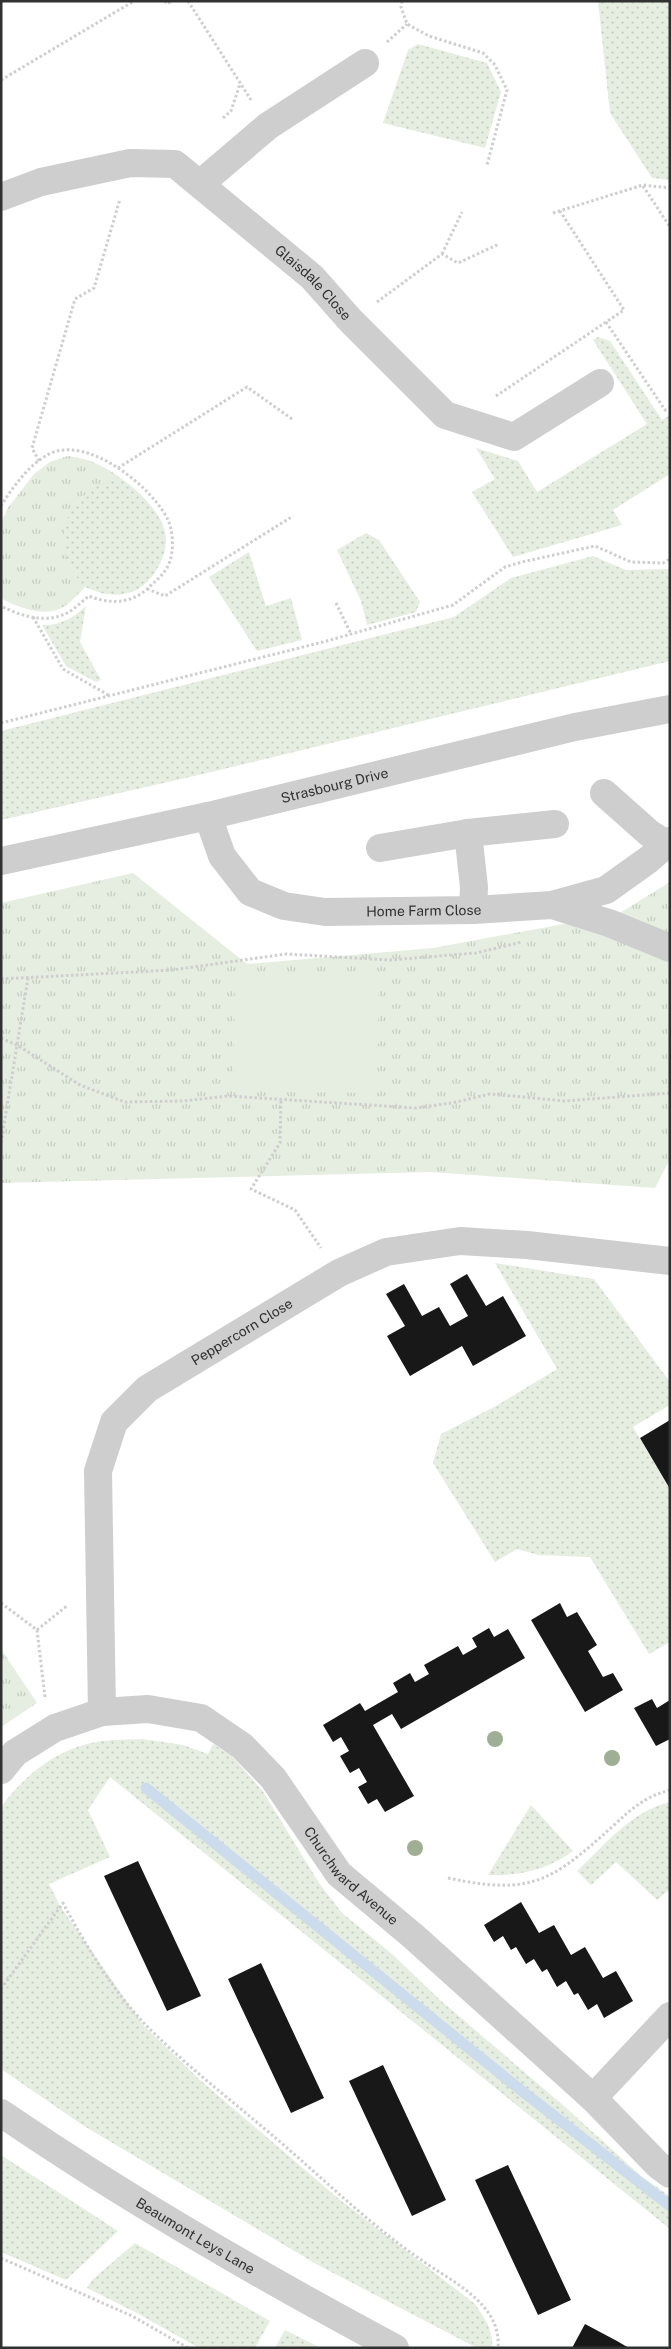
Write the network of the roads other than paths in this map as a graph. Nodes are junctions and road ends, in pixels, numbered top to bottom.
1 (365, 62) dead end
2 (200, 184) junction
3 (1, 197) edge
4 (600, 383) dead end
5 (670, 709) edge
6 (604, 793) dead end
7 (208, 816) junction
8 (555, 824) dead end
9 (468, 833) junction
10 (668, 842) edge
11 (380, 848) dead end
12 (1, 861) edge
13 (552, 905) junction
14 (473, 910) junction
15 (670, 948) edge
16 (670, 1261) edge
17 (102, 1712) junction
18 (1, 1770) edge
19 (670, 2016) edge
20 (594, 2098) junction
21 (1, 2114) edge
22 (670, 2174) edge
23 (395, 2348) edge

1 - 2 street
2 - 3 street, Glaisdale Close
2 - 4 street, Glaisdale Close
5 - 7 street, Strasbourg Drive
6 - 10 street
7 - 12 street, Strasbourg Drive
7 - 14 street, Home Farm Close
8 - 9 street
9 - 11 street
9 - 14 street
10 - 13 street, Home Farm Close
13 - 14 street, Home Farm Close
13 - 15 street
16 - 17 street, Peppercorn Close
17 - 18 street, Churchward Avenue
17 - 20 street, Churchward Avenue
19 - 20 street
20 - 22 street, Churchward Avenue
21 - 23 street, Beaumont Leys Lane

